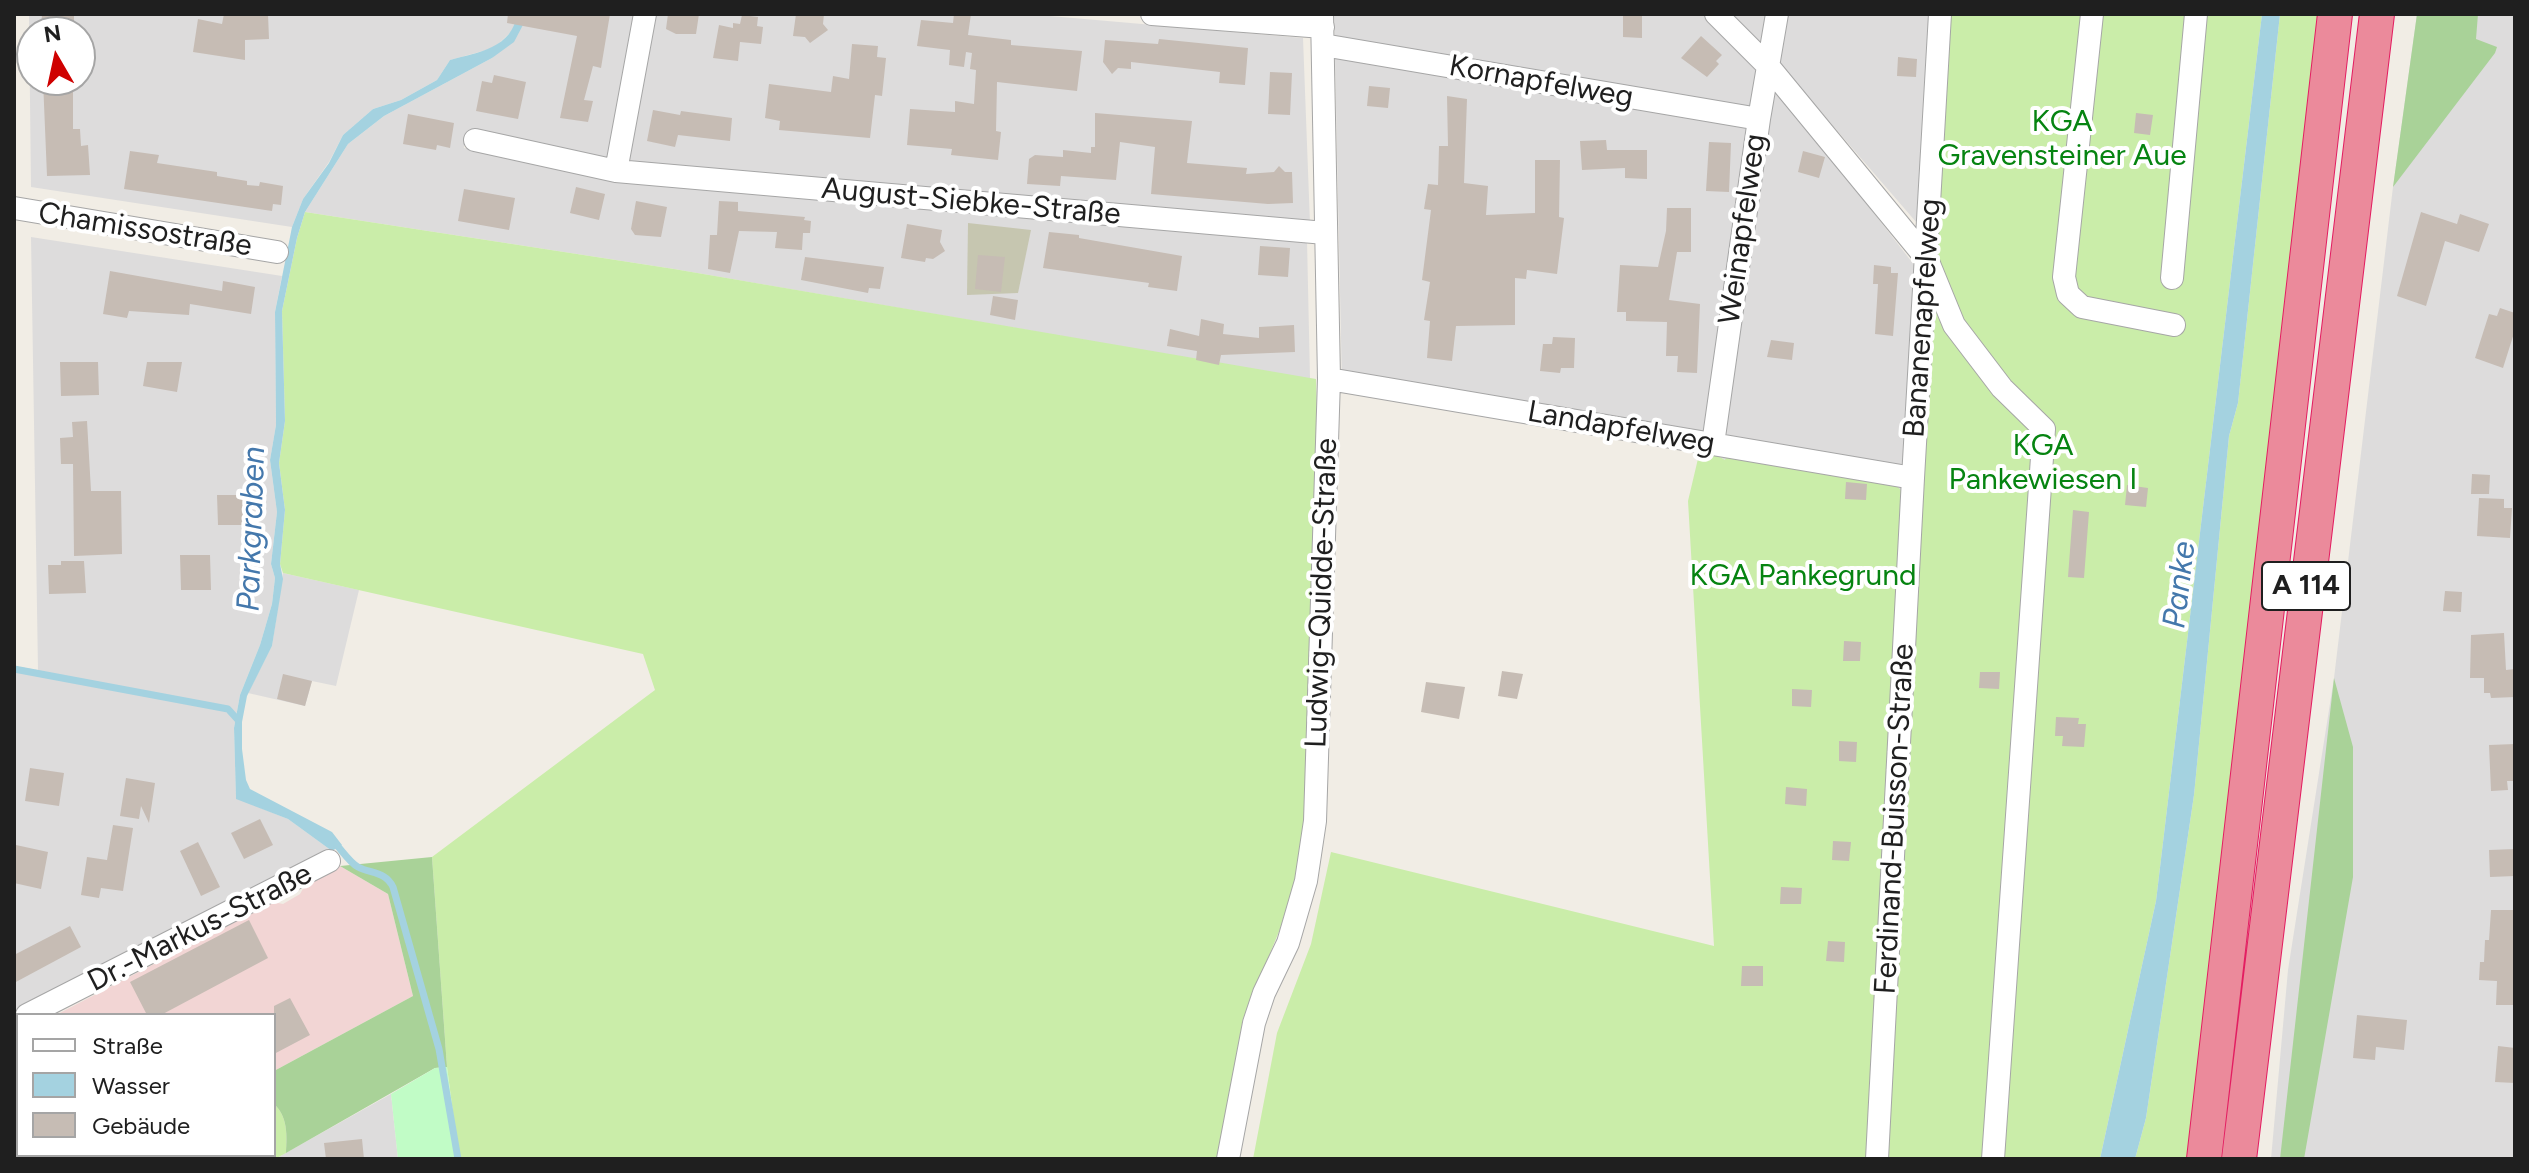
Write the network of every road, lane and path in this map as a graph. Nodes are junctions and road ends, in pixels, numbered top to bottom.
1 (645, 14) edge
2 (1152, 14) edge
3 (1716, 14) edge
4 (1777, 14) edge
5 (1940, 14) edge
6 (2092, 14) edge
7 (2196, 14) edge
8 (2335, 14) edge
9 (2377, 14) edge
10 (1323, 29) edge
11 (1769, 67) junction
12 (1759, 119) junction
13 (475, 140) dead end
14 (616, 171) junction
15 (14, 208) edge
16 (1325, 233) junction
17 (277, 252) dead end
18 (1927, 259) junction
19 (2172, 278) dead end
20 (2174, 325) dead end
21 (1329, 379) junction
22 (1713, 444) junction
23 (1913, 478) junction
24 (329, 861) dead end
25 (31, 1013) edge
26 (1228, 1159) edge
27 (1877, 1159) edge
28 (1993, 1159) edge
29 (2204, 1159) edge
30 (2239, 1159) edge

1 - 14 street
2 - 10 street
3 - 11 street
4 - 11 street, Weinapfelweg
5 - 18 street, Bananenapfelweg
6 - 20 street
7 - 19 street
8 - 29 highway, A 114
9 - 30 highway, A 114
10 - 12 street, Kornapfelweg
10 - 16 street, Ludwig-Quidde-Straße
11 - 12 street, Weinapfelweg
11 - 18 street
12 - 22 street, Weinapfelweg
13 - 14 street, August-Siebke-Straße
14 - 16 street, August-Siebke-Straße
15 - 17 street, Chamissostraße
16 - 21 street, Ludwig-Quidde-Straße
18 - 23 street, Bananenapfelweg
18 - 28 street
21 - 22 street, Landapfelweg
21 - 26 street, Ludwig-Quidde-Straße
22 - 23 street, Landapfelweg
23 - 27 street, Ferdinand-Buisson-Straße
24 - 25 street, Dr.-Markus-Straße

